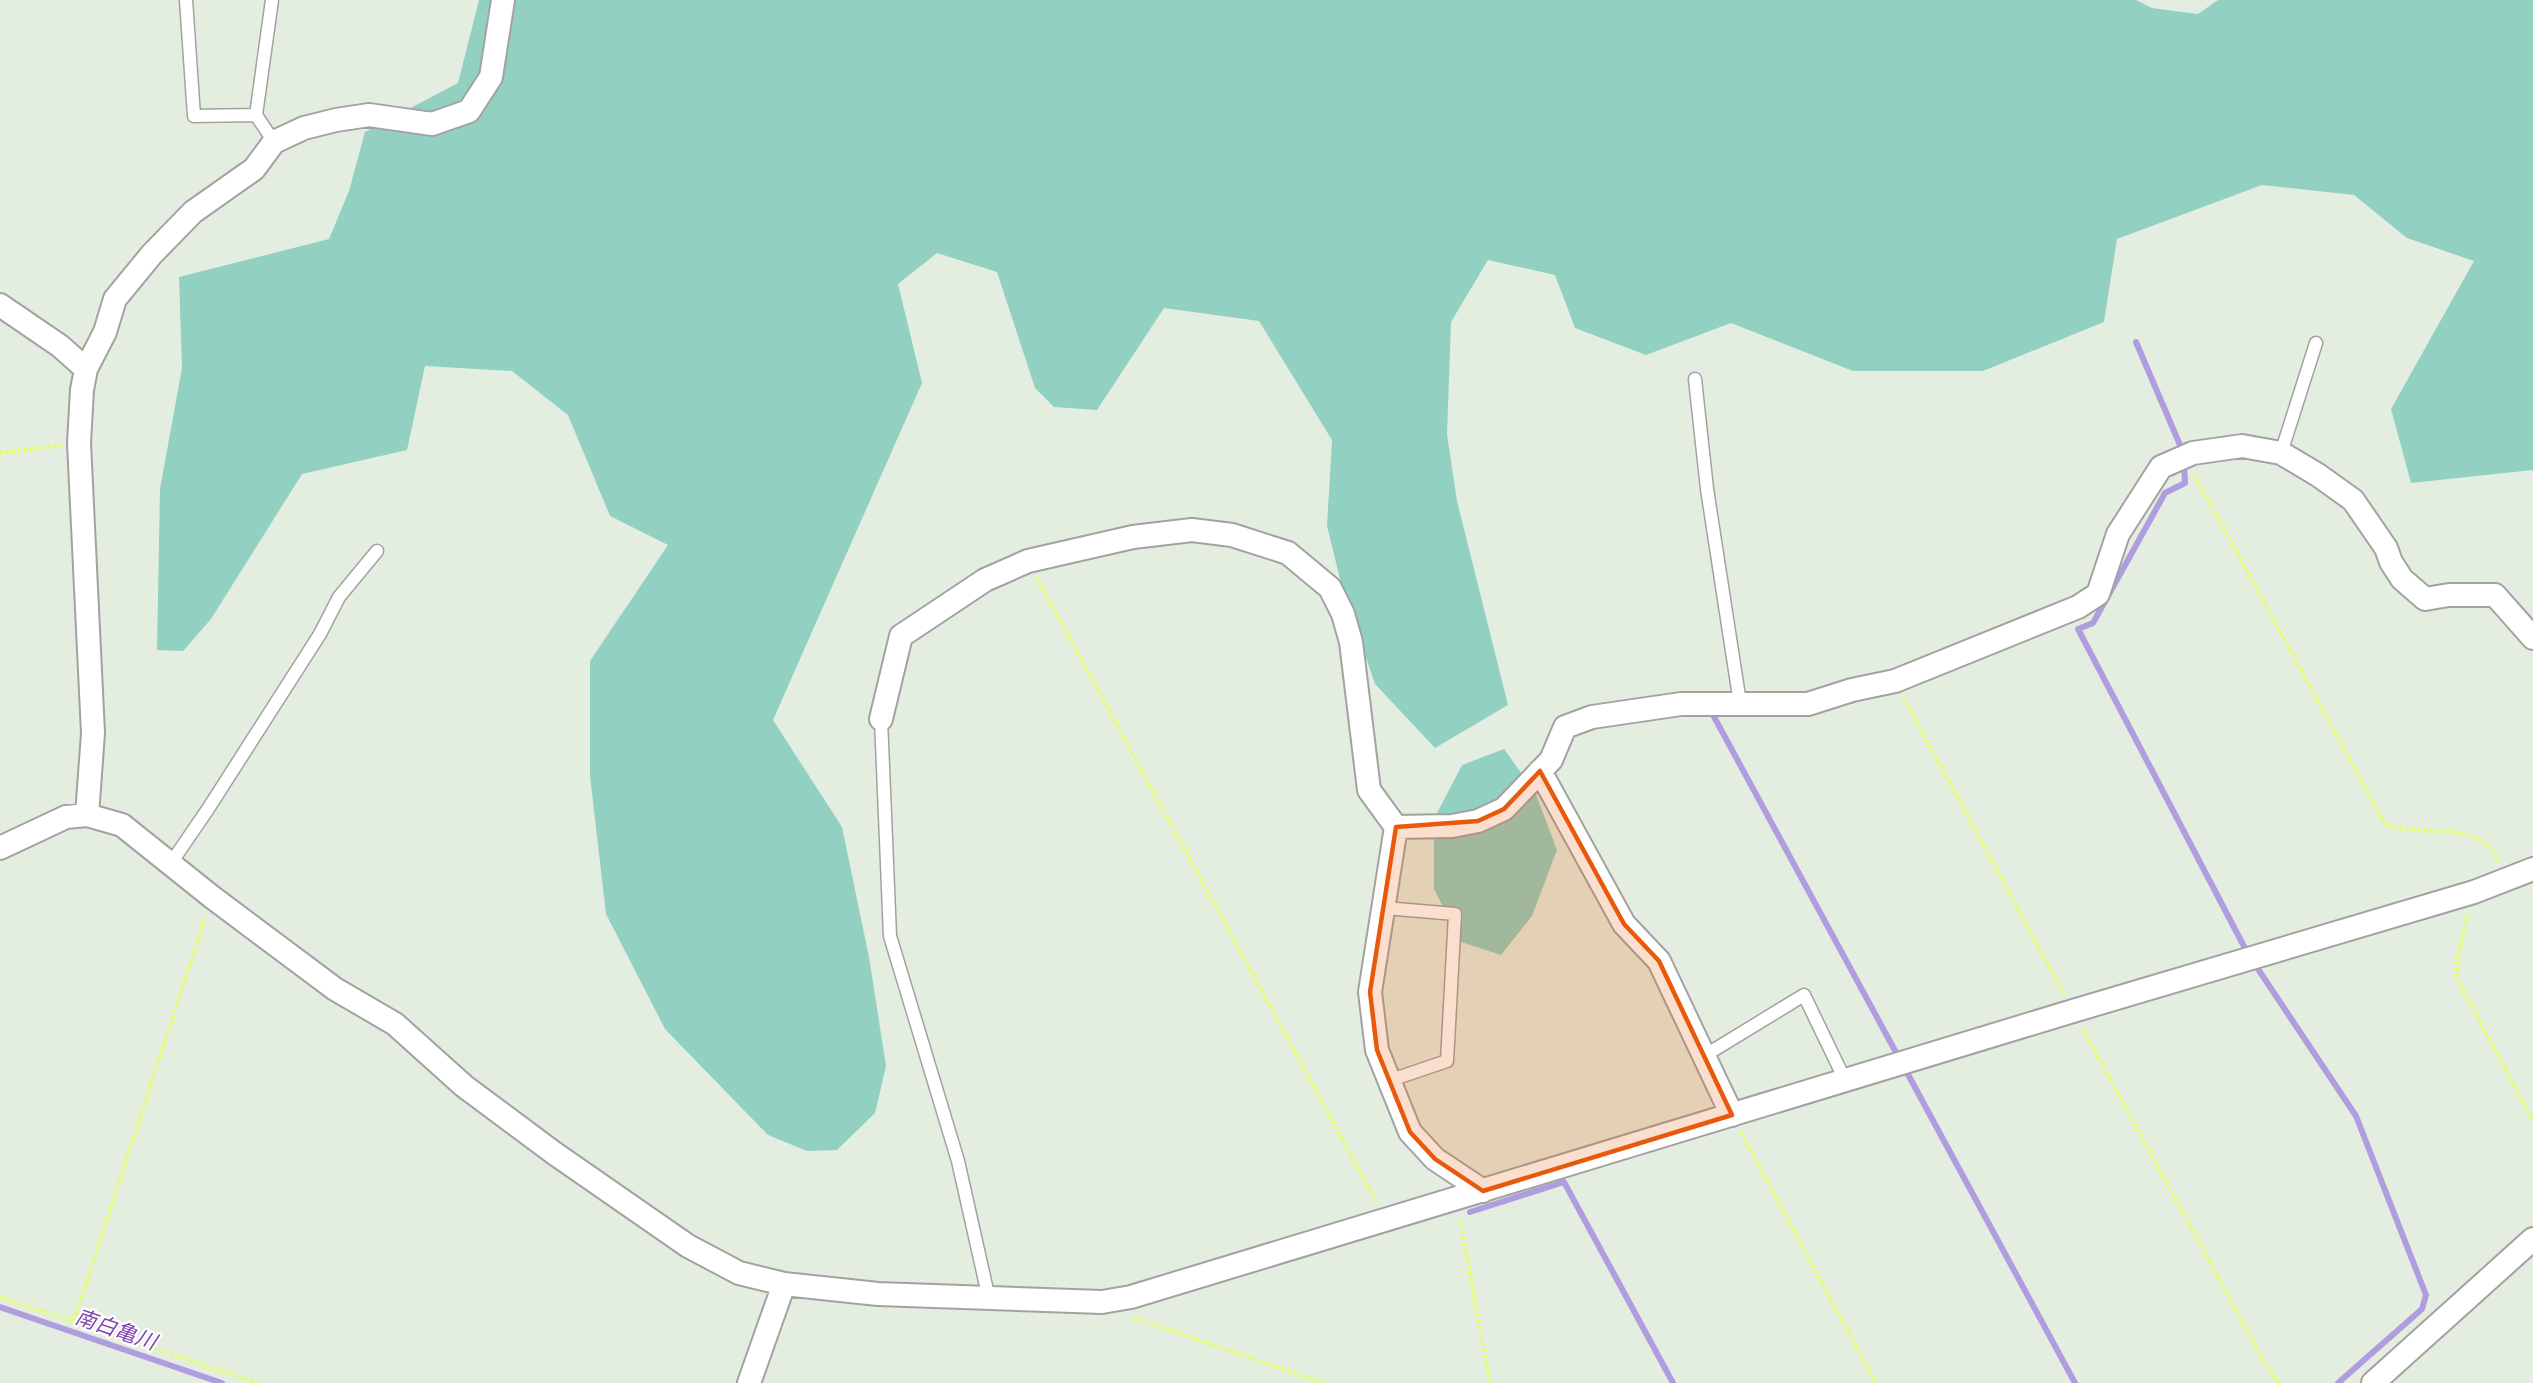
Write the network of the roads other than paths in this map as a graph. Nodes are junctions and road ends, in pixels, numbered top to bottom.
1 (186, 0) edge
2 (272, 0) edge
3 (503, 0) edge
4 (256, 115) junction
5 (274, 142) junction
6 (0, 305) edge
7 (2316, 343) dead end
8 (86, 369) junction
9 (1695, 379) dead end
10 (2281, 453) junction
11 (376, 551) dead end
12 (2533, 638) edge
13 (1740, 703) junction
14 (881, 719) joint
15 (1540, 771) junction
16 (87, 815) junction
17 (1396, 827) junction
18 (0, 848) edge
19 (171, 863) junction
20 (2533, 869) edge
21 (1384, 908) junction
22 (1704, 1056) junction
23 (1845, 1080) junction
24 (1388, 1081) junction
25 (1732, 1115) junction
26 (1483, 1191) junction
27 (2533, 1239) edge
28 (784, 1284) junction
29 (989, 1299) junction
30 (749, 1383) edge
31 (2373, 1383) edge

1 - 4 lane
2 - 4 lane
3 - 5 street
4 - 5 lane
5 - 8 street
6 - 8 street
7 - 10 lane
8 - 16 street
9 - 13 lane
10 - 12 street
10 - 13 street
11 - 19 lane
13 - 15 street
14 - 17 street
14 - 29 lane
15 - 17 street
15 - 22 street
16 - 18 street
16 - 19 street
17 - 21 street
19 - 28 street
20 - 23 street
21 - 24 street
21 - 24 lane
22 - 23 lane
22 - 25 street
23 - 25 street
24 - 26 street
25 - 26 street
26 - 29 street
27 - 31 street
28 - 29 street
28 - 30 street

